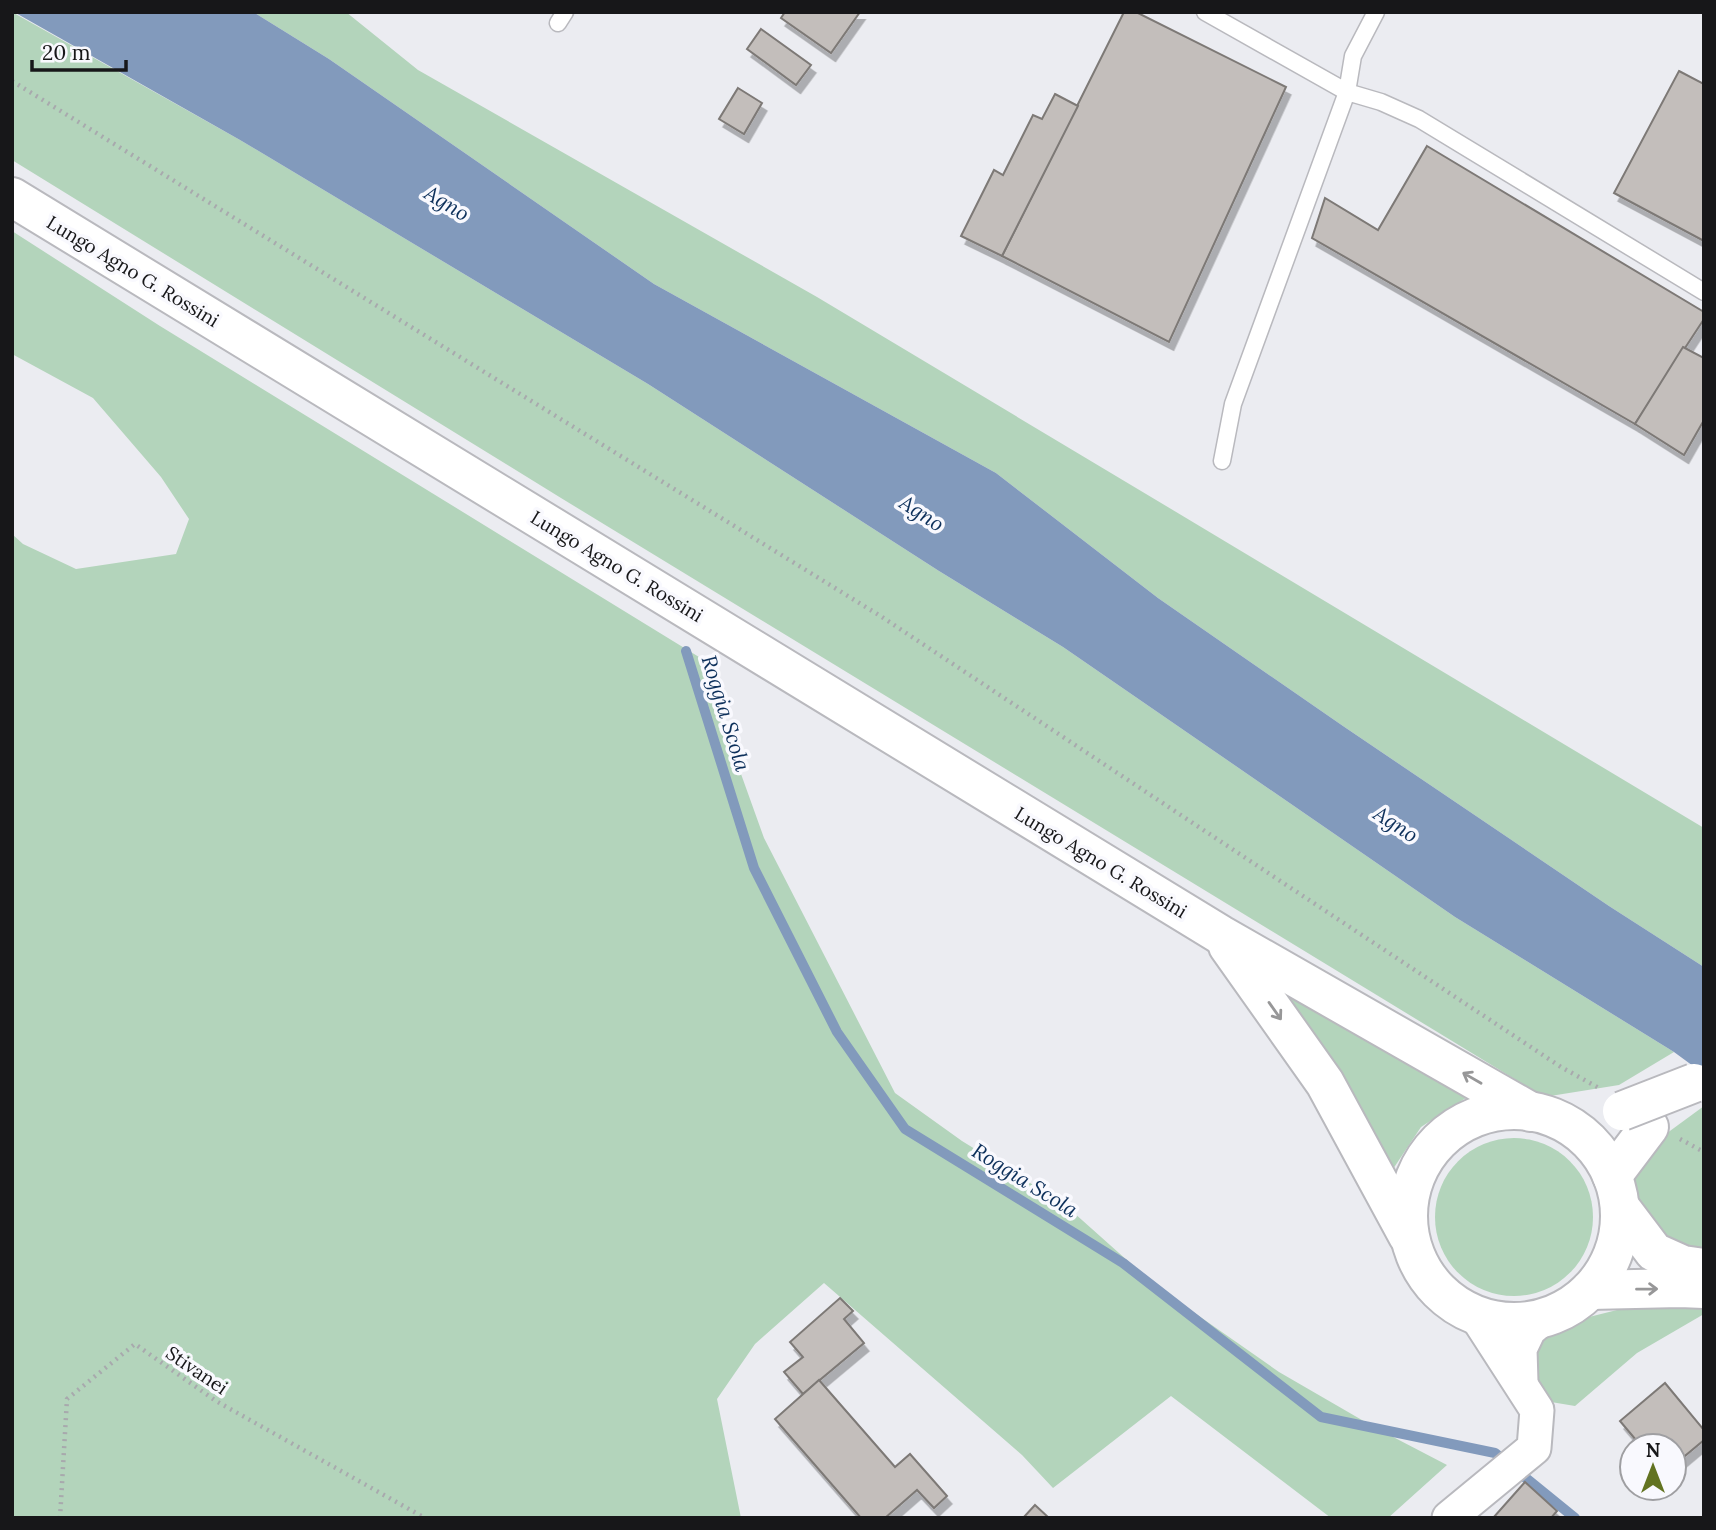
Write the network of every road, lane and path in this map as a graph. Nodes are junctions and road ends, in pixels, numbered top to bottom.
1 (1205, 12) edge
2 (1376, 12) edge
3 (12, 81) edge
4 (1347, 92) junction
5 (12, 197) edge
6 (1704, 292) edge
7 (1222, 461) dead end
8 (1221, 935) junction
9 (1699, 1080) edge
10 (1636, 1115) junction
11 (1546, 1116) junction
12 (1704, 1152) edge
13 (1616, 1191) junction
14 (1409, 1236) junction
15 (1704, 1268) edge
16 (1704, 1289) edge
17 (1590, 1290) junction
18 (1477, 1317) junction
19 (1542, 1319) junction
20 (1521, 1382) junction
21 (60, 1518) edge
22 (425, 1518) edge
23 (1449, 1518) edge

1 - 4 lane
2 - 4 lane
3 - 10 path
4 - 6 lane
4 - 7 lane
5 - 8 main road, Lungo Agno G. Rossini
11 -> 8 main road, Lungo Agno G. Rossini
8 -> 14 main road, Lungo Agno G. Rossini
9 - 10 main road, bridge
10 - 11 main road
10 - 12 path
10 - 13 main road
11 - 13 main road, Lungo Agno G. Rossini
11 - 14 main road, Lungo Agno G. Rossini
13 - 15 main road, Lungo Agno G. Rossini
13 - 17 main road, Lungo Agno G. Rossini
14 - 18 main road, Lungo Agno G. Rossini
17 -> 16 main road
17 - 19 main road, Lungo Agno G. Rossini
18 - 19 main road, Lungo Agno G. Rossini
18 - 20 street
19 - 20 street
20 - 23 street
21 - 22 path, Stivanei

